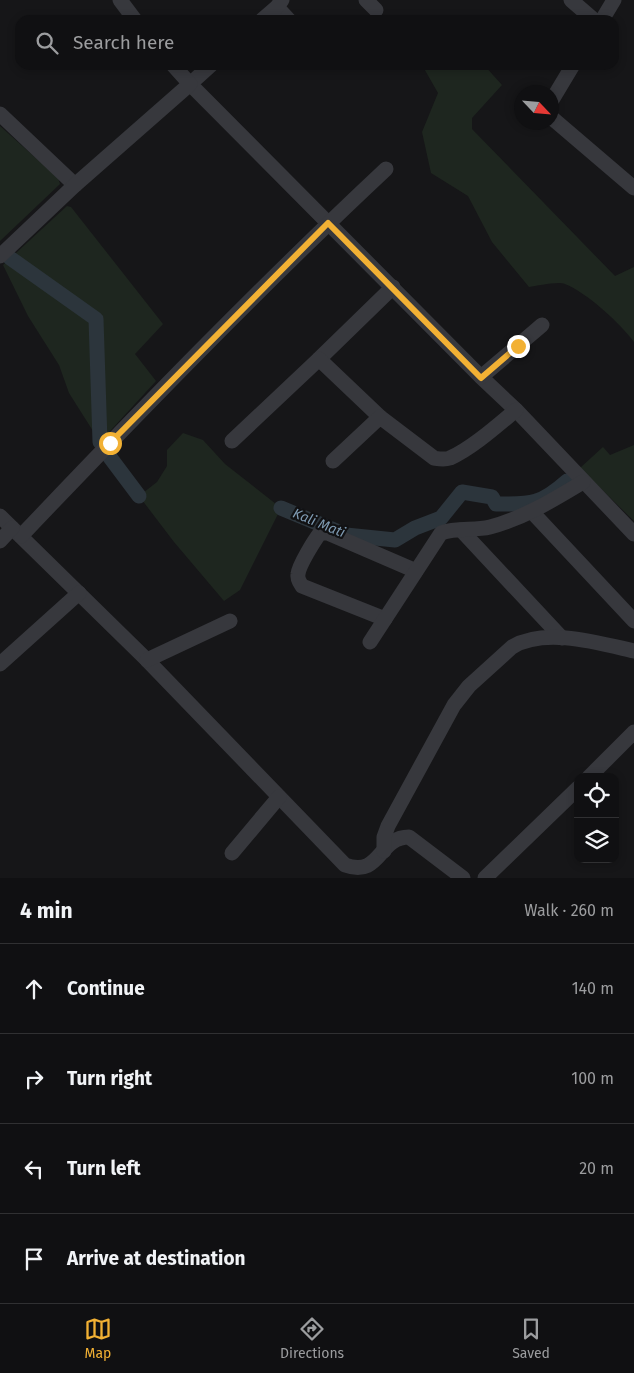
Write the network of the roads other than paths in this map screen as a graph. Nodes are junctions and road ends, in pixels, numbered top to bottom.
1 (120, 0) edge
2 (571, 0) edge
3 (614, 0) edge
4 (280, 3) edge
5 (132, 15) edge
6 (267, 15) edge
7 (286, 15) edge
8 (588, 15) edge
9 (605, 15) edge
10 (177, 70) edge
11 (205, 70) edge
12 (570, 70) edge
13 (190, 84) junction
14 (559, 88) edge
15 (0, 114) edge
16 (559, 124) edge
17 (386, 169) dead end
18 (75, 185) junction
19 (634, 188) edge
20 (328, 223) junction
21 (0, 256) edge
22 (393, 287) junction
23 (542, 325) dead end
24 (318, 359) junction
25 (481, 378) junction
26 (516, 410) junction
27 (380, 417) junction
28 (232, 441) dead end
29 (333, 461) dead end
30 (583, 482) junction
31 (532, 512) junction
32 (0, 516) edge
33 (462, 530) junction
34 (17, 532) junction
35 (634, 534) edge
36 (0, 541) edge
37 (416, 571) junction
38 (78, 593) junction
39 (385, 619) junction
40 (230, 621) dead end
41 (634, 621) edge
42 (562, 638) junction
43 (370, 642) dead end
44 (634, 651) edge
45 (147, 660) junction
46 (0, 664) edge
47 (634, 732) edge
48 (593, 773) edge
49 (574, 792) edge
50 (279, 796) junction
51 (384, 851) junction
52 (232, 853) dead end
53 (464, 878) edge
54 (485, 878) edge

1 - 5 street
2 - 8 street
3 - 9 street
4 - 6 street
4 - 7 street
10 - 13 street
11 - 13 street
12 - 14 street
13 - 18 street
13 - 20 street
15 - 18 street
16 - 19 street
17 - 20 street
18 - 21 street
20 - 22 street
20 - 34 street
22 - 24 street
22 - 25 street
23 - 25 street
24 - 27 street
24 - 28 street
25 - 26 street
26 - 27 street
26 - 30 street
27 - 29 street
30 - 31 street
30 - 35 street
31 - 33 street
31 - 41 street
32 - 34 street
33 - 37 street
33 - 42 street
34 - 36 street
34 - 38 street
37 - 39 street
37 - 39 street
38 - 45 street
38 - 46 street
39 - 43 street
40 - 45 street
42 - 44 street
42 - 51 street
45 - 50 street
47 - 48 street
49 - 54 street
50 - 51 street
50 - 52 street
51 - 53 street

